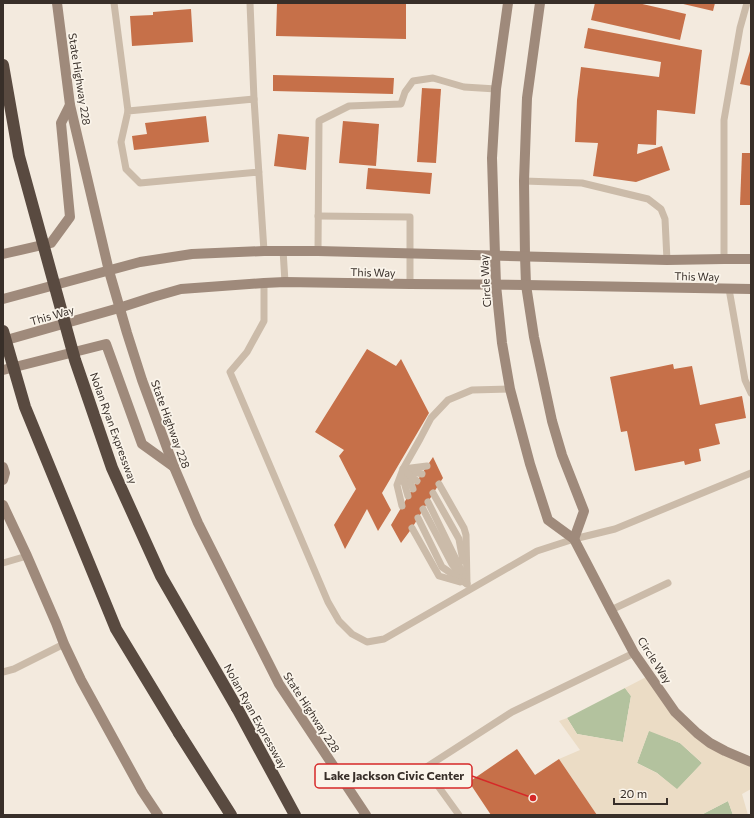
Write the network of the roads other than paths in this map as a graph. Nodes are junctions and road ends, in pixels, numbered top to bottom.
1 (57, 3) edge
2 (114, 3) edge
3 (250, 3) edge
4 (508, 3) edge
5 (540, 3) edge
6 (746, 3) edge
7 (3, 65) edge
8 (496, 89) junction
9 (254, 99) junction
10 (70, 105) junction
11 (128, 111) junction
12 (259, 172) junction
13 (524, 181) junction
14 (318, 216) junction
15 (283, 250) junction
16 (318, 250) junction
17 (264, 251) junction
18 (410, 253) junction
19 (3, 254) edge
20 (495, 255) junction
21 (525, 256) junction
22 (724, 259) junction
23 (667, 260) junction
24 (751, 260) edge
25 (109, 271) junction
26 (285, 282) junction
27 (264, 283) junction
28 (410, 284) junction
29 (496, 285) junction
30 (526, 285) junction
31 (729, 289) junction
32 (751, 289) edge
33 (3, 299) edge
34 (120, 308) junction
35 (3, 330) edge
36 (3, 341) edge
37 (3, 370) edge
38 (510, 389) junction
39 (751, 393) edge
40 (427, 466) dead end
41 (3, 467) edge
42 (174, 467) junction
43 (403, 469) junction
44 (751, 473) edge
45 (422, 474) dead end
46 (3, 480) edge
47 (417, 481) dead end
48 (439, 484) dead end
49 (413, 489) dead end
50 (432, 493) dead end
51 (408, 496) dead end
52 (428, 502) dead end
53 (3, 505) edge
54 (402, 506) dead end
55 (423, 509) dead end
56 (418, 518) dead end
57 (412, 528) dead end
58 (574, 539) junction
59 (27, 556) junction
60 (3, 563) edge
61 (668, 583) dead end
62 (469, 587) junction
63 (611, 610) junction
64 (64, 644) junction
65 (634, 653) junction
66 (3, 672) edge
67 (751, 762) edge
68 (158, 815) edge
69 (231, 815) edge
70 (295, 815) edge
71 (366, 815) edge
72 (459, 815) edge

1 - 10 street, State Highway 228
2 - 11 lane
3 - 9 lane
4 - 8 street, Circle Way
5 - 13 street
6 - 22 lane
7 - 70 highway, Nolan Ryan Expressway, bridge
8 - 14 lane
8 - 20 street, Circle Way
9 - 11 lane
9 - 12 lane
10 - 19 street
10 - 25 street, State Highway 228
11 - 12 lane
12 - 17 lane
13 - 21 street
13 - 23 lane
14 - 16 lane
14 - 18 lane
15 - 16 street, This Way
15 - 17 street, This Way
15 - 26 lane
16 - 18 street, This Way
17 - 25 street, This Way
18 - 20 street, This Way
18 - 28 lane
20 - 21 street, This Way
20 - 29 street, Circle Way
21 - 23 street, This Way
21 - 30 street
22 - 23 street, This Way
22 - 24 street, This Way
25 - 33 street, This Way
25 - 34 street, State Highway 228
26 - 27 street, This Way
26 - 28 street, This Way
27 - 34 street, This Way
27 - 62 lane
28 - 29 street, This Way
29 - 30 street, This Way
29 - 38 street, Circle Way
30 - 31 street, This Way
30 - 58 street
31 - 32 street, This Way
31 - 39 lane
34 - 36 street, This Way
34 - 42 street, State Highway 228
35 - 69 highway, bridge
37 - 42 street
38 - 43 lane
38 - 58 street, Circle Way
40 - 43 lane
41 - 46 street
42 - 71 street, State Highway 228
43 - 45 lane
43 - 47 lane
43 - 49 lane
43 - 51 lane
43 - 54 lane
44 - 58 lane
48 - 62 lane
50 - 62 lane
52 - 62 lane
53 - 59 street
55 - 62 lane
56 - 62 lane
57 - 62 lane
58 - 62 lane
58 - 63 street, Circle Way
59 - 60 lane
59 - 64 street
61 - 63 lane
63 - 65 street, Circle Way
64 - 66 lane
64 - 68 street
65 - 67 street, Circle Way
65 - 72 lane

